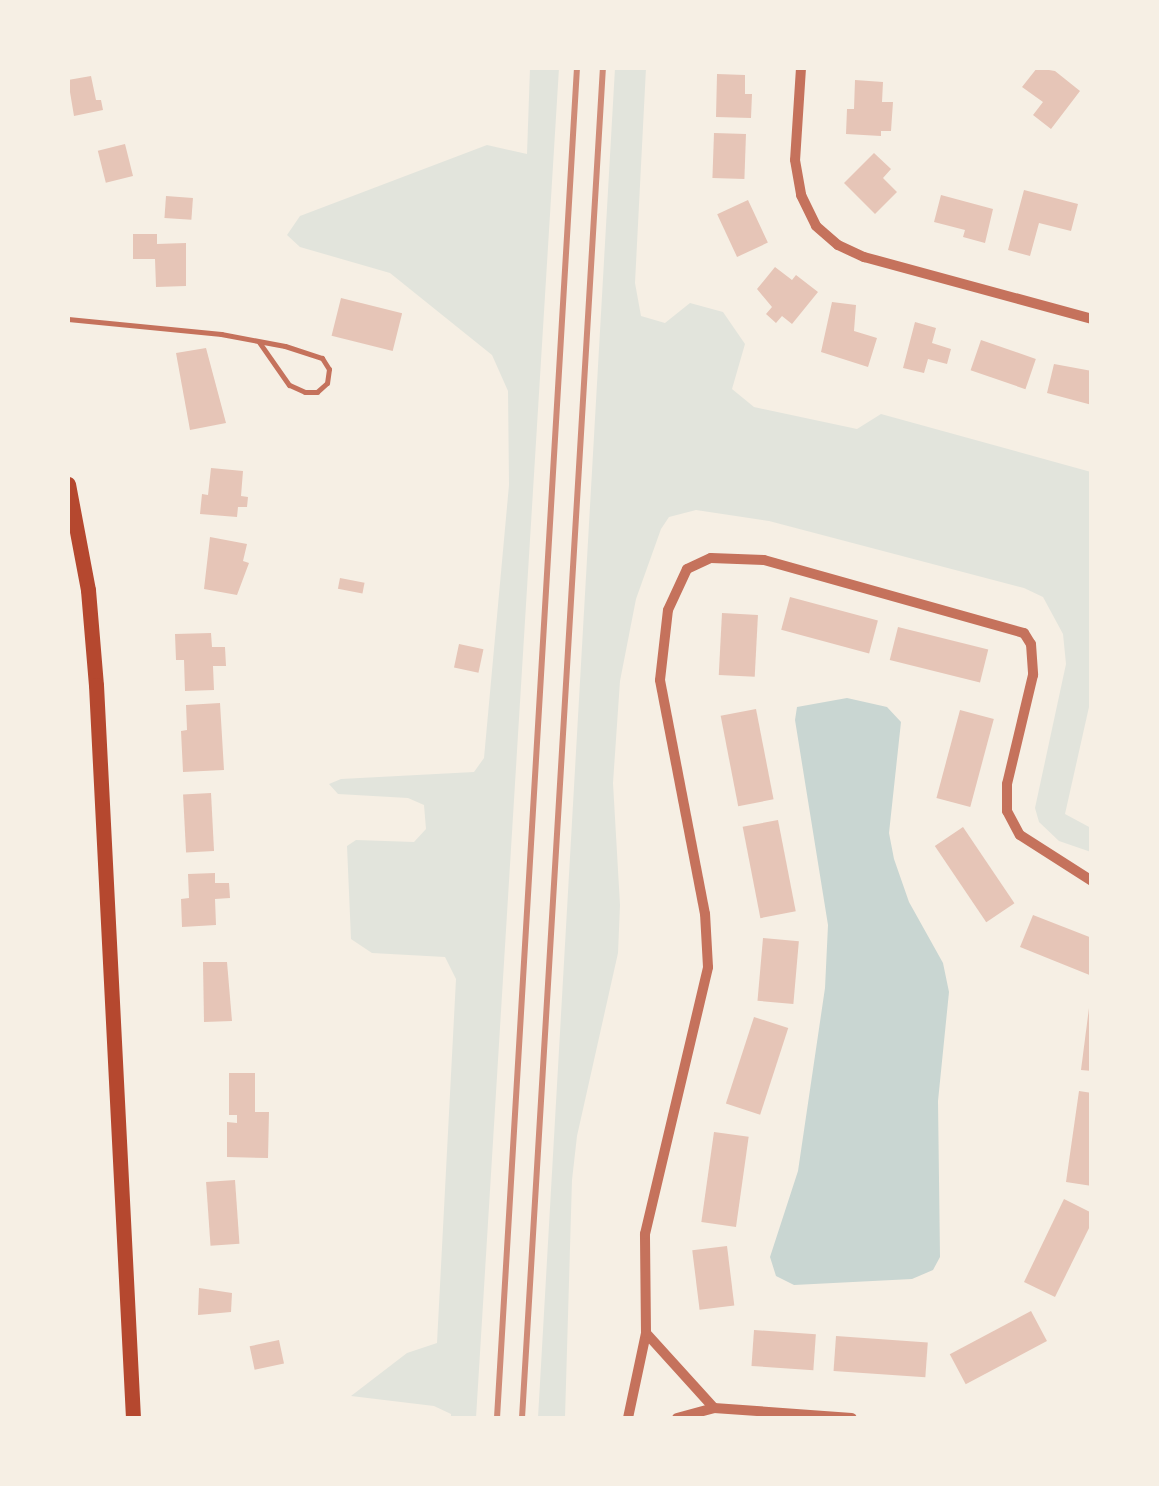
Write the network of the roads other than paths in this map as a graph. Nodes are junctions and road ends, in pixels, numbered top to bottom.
1 (801, 68) edge
2 (68, 319) edge
3 (1092, 319) edge
4 (259, 342) junction
5 (68, 484) edge
6 (1092, 881) edge
7 (646, 1333) junction
8 (714, 1408) junction
9 (133, 1418) edge
10 (628, 1418) edge
11 (677, 1418) edge
12 (852, 1418) edge

1 - 3 street
2 - 4 lane
4 - 4 lane
5 - 9 main road
6 - 7 street
7 - 8 street
7 - 10 street
8 - 11 street
8 - 12 street

